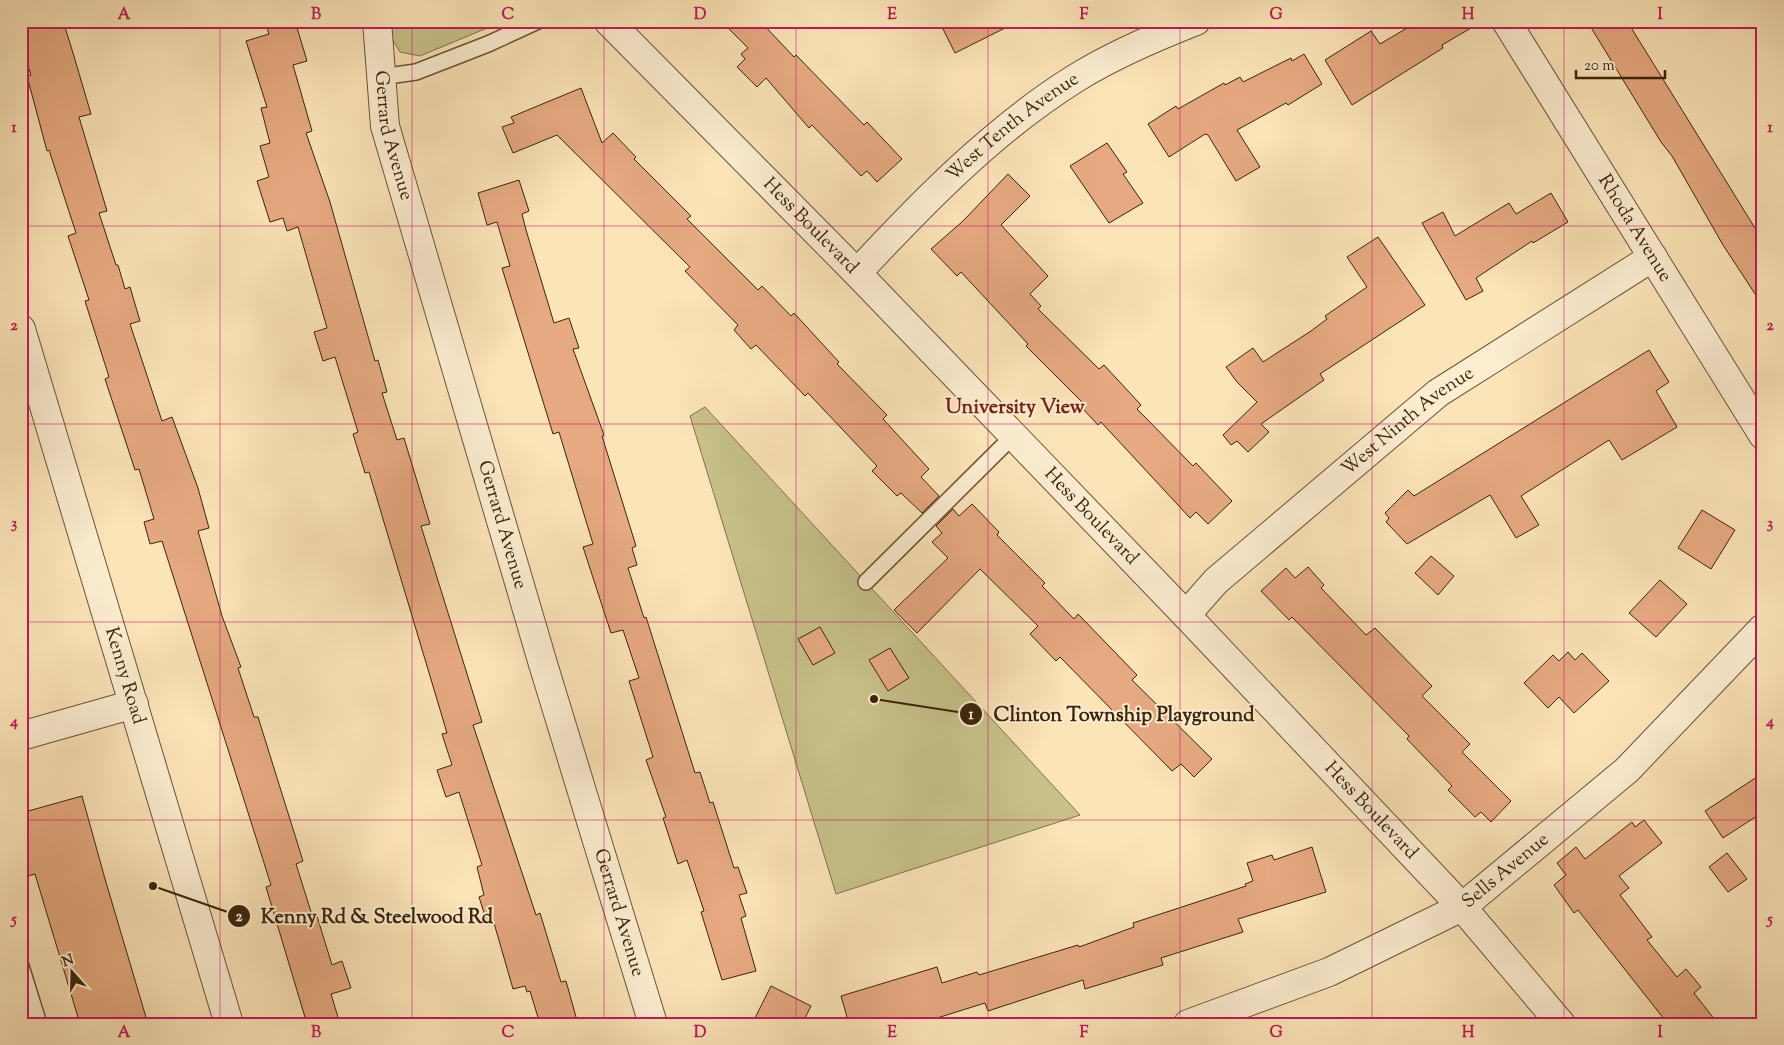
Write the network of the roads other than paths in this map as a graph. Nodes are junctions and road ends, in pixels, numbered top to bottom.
1 (377, 21) edge
2 (538, 21) edge
3 (608, 21) edge
4 (1196, 21) edge
5 (1506, 21) edge
6 (381, 77) junction
7 (1653, 256) junction
8 (857, 273) junction
9 (21, 329) edge
10 (1763, 435) edge
11 (1012, 437) junction
12 (866, 582) dead end
13 (1186, 615) junction
14 (1763, 628) edge
15 (134, 704) junction
16 (21, 736) edge
17 (1462, 907) junction
18 (21, 966) edge
19 (39, 1024) edge
20 (229, 1024) edge
21 (653, 1024) edge
22 (1188, 1024) edge
23 (1561, 1024) edge

1 - 6 street, Gerrard Avenue
2 - 6 lane
3 - 8 street, Hess Boulevard
4 - 8 street, West Tenth Avenue
5 - 7 street, Rhoda Avenue
6 - 21 street, Gerrard Avenue
7 - 10 street, Rhoda Avenue
7 - 13 street, West Ninth Avenue
8 - 11 street, Hess Boulevard
9 - 15 street, Kenny Road
11 - 12 lane
11 - 13 street, Hess Boulevard
13 - 17 street, Hess Boulevard
14 - 17 street, Sells Avenue
15 - 16 street
15 - 20 street, Kenny Road
17 - 22 street, Sells Avenue
17 - 23 street, Hess Boulevard
18 - 19 lane

